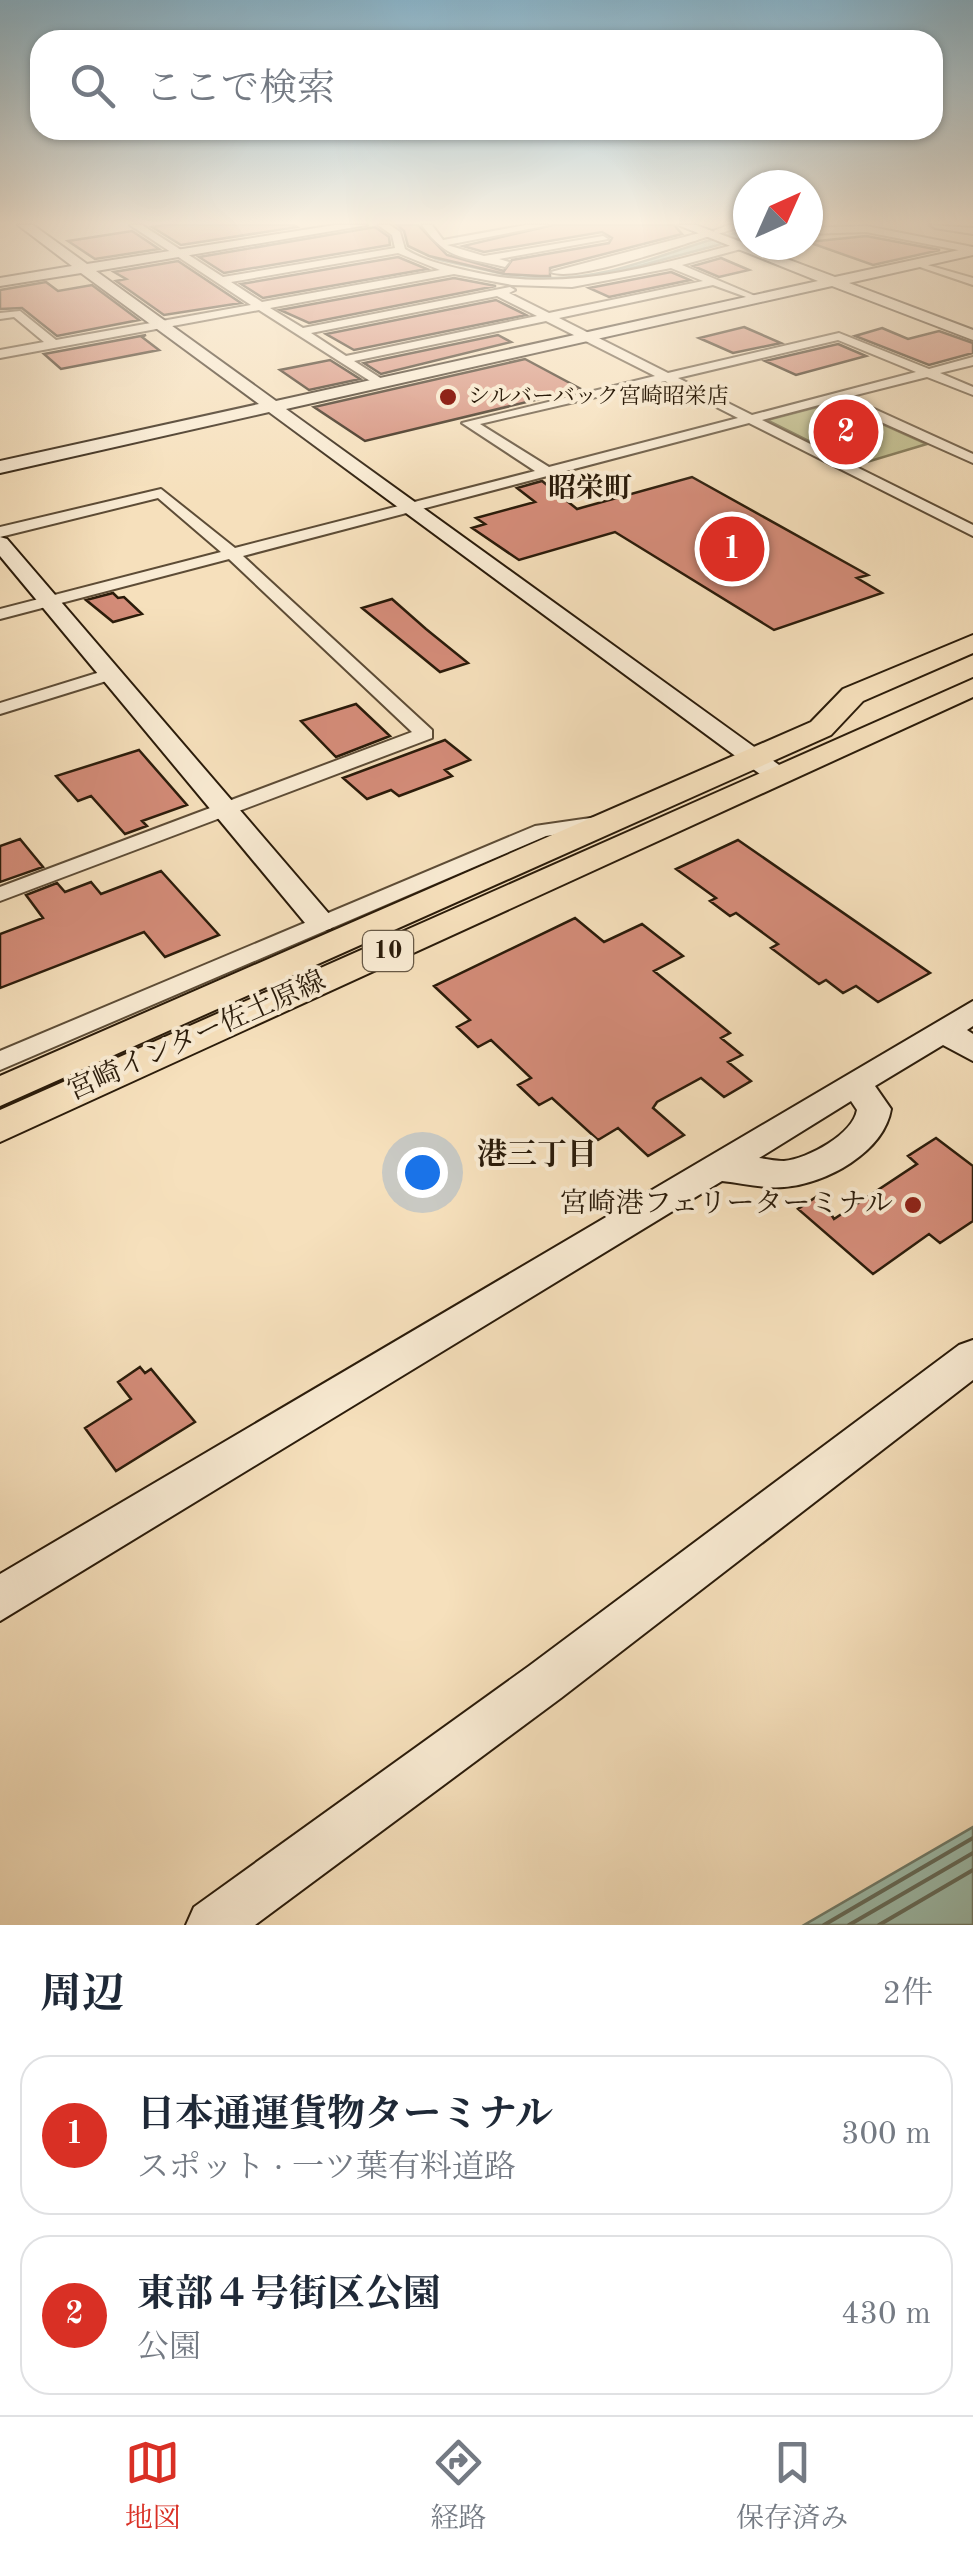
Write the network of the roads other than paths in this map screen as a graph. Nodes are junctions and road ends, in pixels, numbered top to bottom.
1 (18, 315) edge
2 (146, 315) edge
3 (210, 315) edge
4 (274, 315) edge
5 (386, 315) edge
6 (542, 315) edge
7 (556, 315) edge
8 (688, 315) edge
9 (922, 315) edge
10 (938, 315) edge
11 (546, 317) junction
12 (159, 324) junction
13 (973, 327) edge
14 (302, 332) junction
15 (973, 336) edge
16 (586, 337) junction
17 (53, 344) junction
18 (0, 354) edge
19 (344, 360) junction
20 (973, 361) edge
21 (928, 373) junction
22 (666, 376) junction
23 (378, 382) junction
24 (973, 392) edge
25 (834, 396) junction
26 (270, 405) junction
27 (750, 418) junction
28 (973, 459) edge
29 (0, 467) edge
30 (545, 471) junction
31 (408, 506) junction
32 (973, 531) edge
33 (0, 532) edge
34 (0, 543) edge
35 (231, 552) junction
36 (48, 600) junction
37 (0, 614) edge
38 (973, 643) edge
39 (973, 664) edge
40 (110, 674) junction
41 (973, 687) edge
42 (0, 709) edge
43 (821, 729) junction
44 (764, 767) junction
45 (224, 809) junction
46 (610, 821) junction
47 (0, 894) edge
48 (320, 922) junction
49 (963, 1031) edge
50 (0, 1061) edge
51 (0, 1092) edge
52 (0, 1126) edge
53 (973, 1356) edge
54 (0, 1599) edge
55 (212, 1925) edge

1 - 17 street
2 - 12 street
3 - 12 street
4 - 14 street
5 - 14 street
6 - 11 street
7 - 11 street
8 - 16 street
9 - 15 street
10 - 13 street
11 - 16 street
11 - 19 street
12 - 17 street
12 - 26 street
14 - 19 street
16 - 22 street
16 - 23 street
17 - 18 street
19 - 23 street
20 - 21 street
21 - 22 street
21 - 24 street
21 - 25 street
22 - 27 street
22 - 30 street
23 - 26 street
25 - 27 street
25 - 28 street
26 - 29 street
26 - 31 street
27 - 30 street
27 - 32 street
30 - 31 street
31 - 35 street
31 - 44 street
33 - 35 street
34 - 36 street
35 - 36 street
35 - 45 street
36 - 37 street
36 - 40 street
38 - 43 main road
39 - 43 main road, 10
40 - 42 street
40 - 45 street
41 - 44 main road, 10
43 - 44 main road, 10
44 - 46 main road, 宮崎インター佐土原線 / 10
44 - 52 main road, 宮崎インター佐土原線 / 10
45 - 47 street
45 - 48 street
46 - 48 street
46 - 51 main road, 宮崎インター佐土原線 / 10
48 - 50 street
49 - 54 street
53 - 55 street

